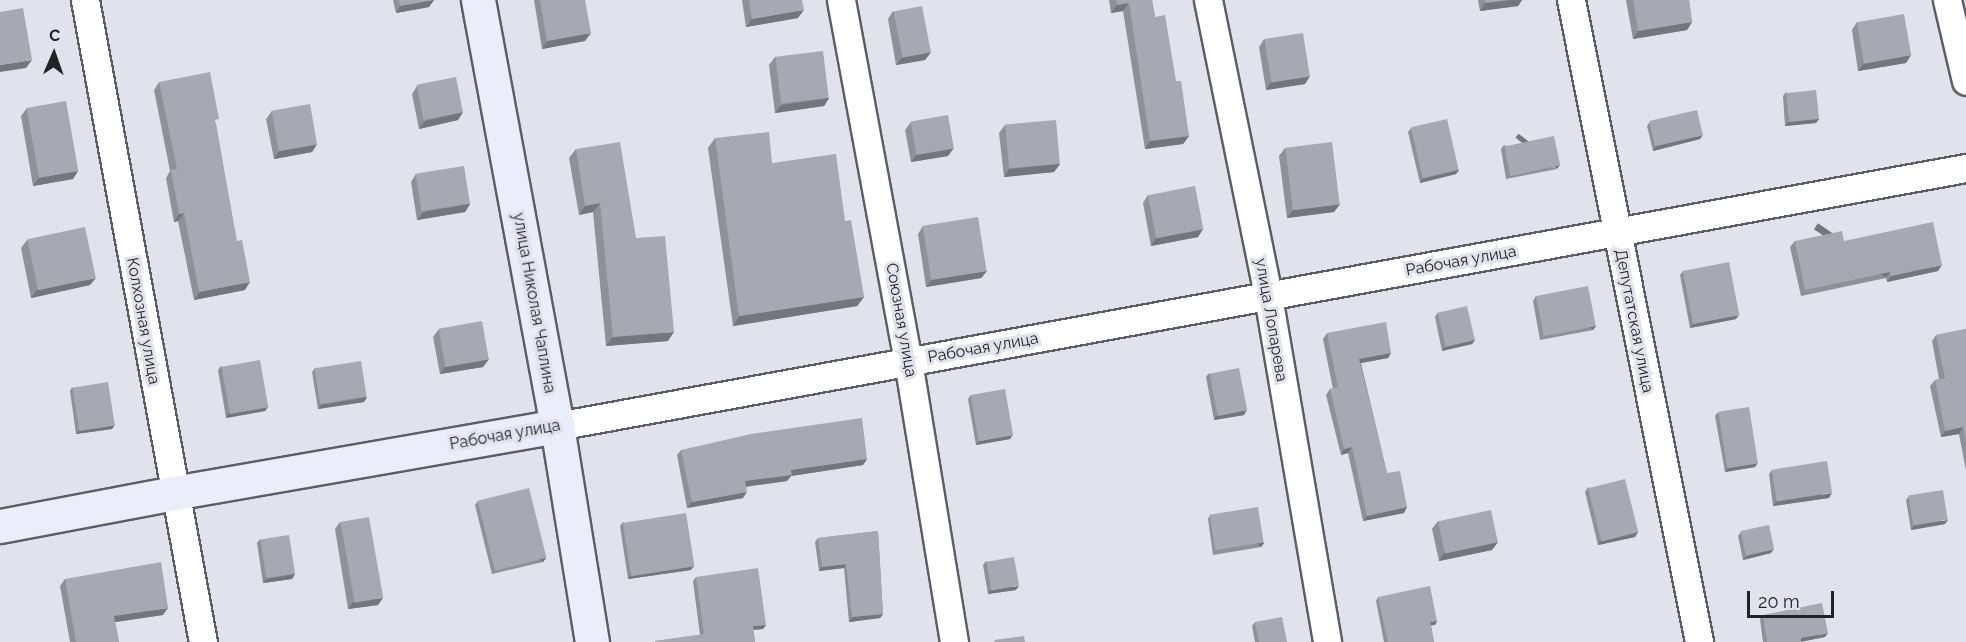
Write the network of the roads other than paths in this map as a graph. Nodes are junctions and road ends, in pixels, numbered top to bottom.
1 (85, 0) edge
2 (478, 0) edge
3 (841, 0) edge
4 (1208, 0) edge
5 (1571, 0) edge
6 (1947, 0) edge
7 (1966, 81) edge
8 (1966, 168) edge
9 (1617, 233) junction
10 (1268, 296) junction
11 (908, 361) junction
12 (557, 426) junction
13 (174, 493) junction
14 (0, 526) edge
15 (203, 642) edge
16 (592, 642) edge
17 (954, 642) edge
18 (1327, 642) edge
19 (1699, 642) edge

1 - 13 street, Колхозная улица
2 - 12 street, улица Николая Чаплина
3 - 11 street, Союзная улица
4 - 10 street, улица Лопарева
5 - 9 street, Депутатская улица
6 - 7 street
8 - 9 street, Рабочая улица
9 - 10 street, Рабочая улица
9 - 19 street, Депутатская улица
10 - 11 street, Рабочая улица
10 - 18 street, улица Лопарева
11 - 12 street, Рабочая улица
11 - 17 street, Союзная улица
12 - 13 street, Рабочая улица
12 - 16 street, улица Николая Чаплина
13 - 14 street, Рабочая улица
13 - 15 street, Колхозная улица

